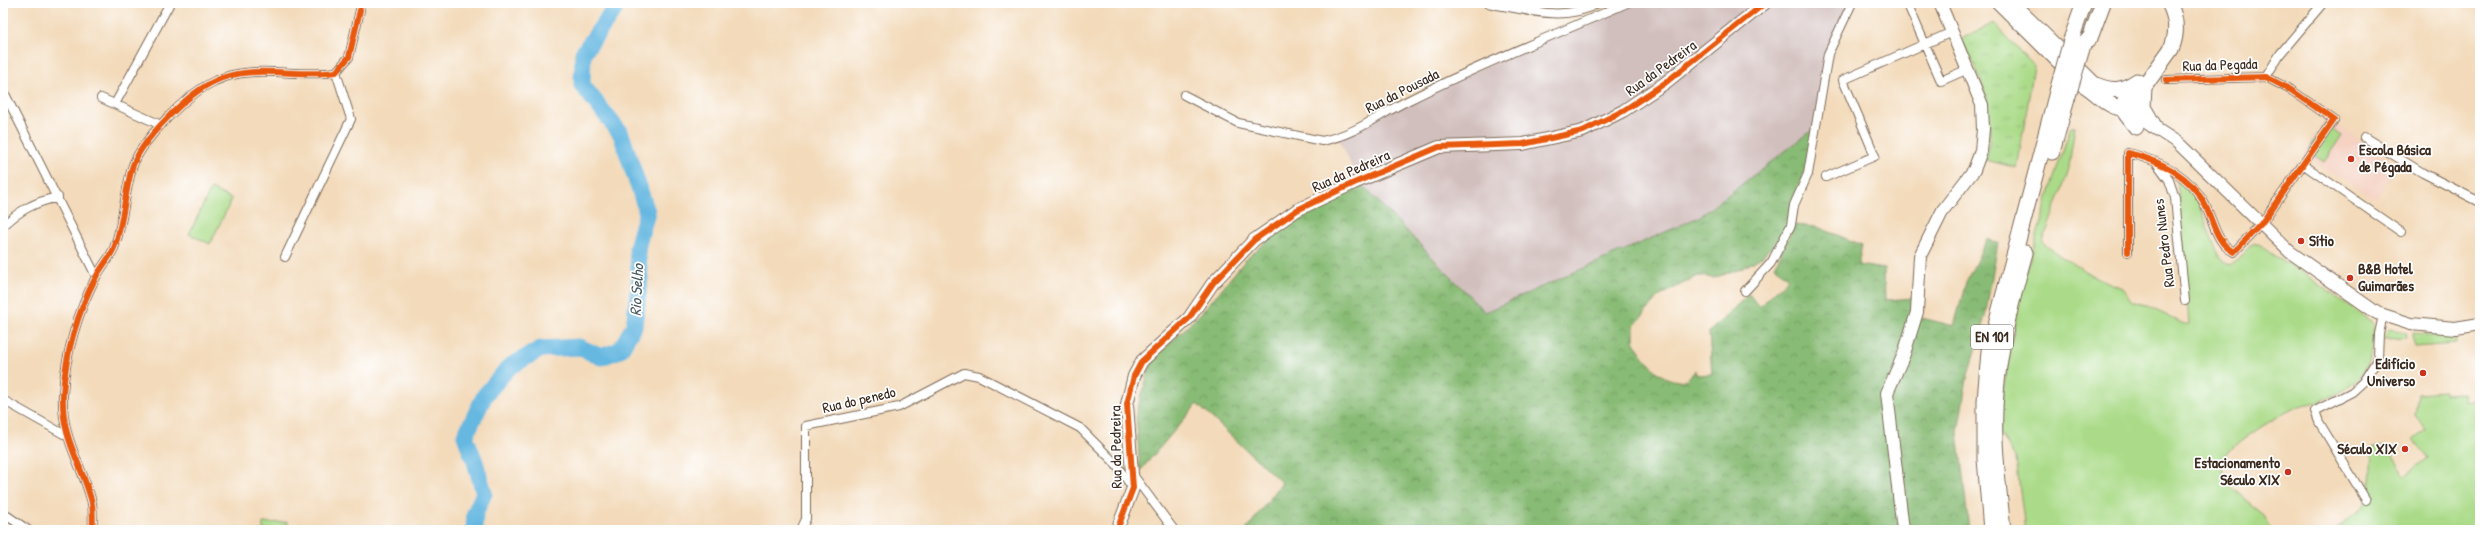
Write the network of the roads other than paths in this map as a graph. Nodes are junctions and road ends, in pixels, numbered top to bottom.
1 (170, 3) edge
2 (1487, 3) edge
3 (1598, 3) edge
4 (1628, 3) edge
5 (1765, 3) edge
6 (1852, 3) edge
7 (1913, 3) edge
8 (1940, 3) edge
9 (1998, 3) edge
10 (2014, 3) edge
11 (2076, 3) edge
12 (2084, 3) edge
13 (2095, 3) edge
14 (2103, 3) edge
15 (2157, 3) edge
16 (2169, 3) edge
17 (2323, 3) edge
18 (360, 10) dead end
19 (1952, 32) junction
20 (2078, 41) junction
21 (1925, 45) junction
22 (1968, 69) junction
23 (336, 72) junction
24 (2266, 77) junction
25 (2166, 80) dead end
26 (2080, 83) junction
27 (2141, 84) junction
28 (2096, 85) junction
29 (3, 90) edge
30 (1184, 95) dead end
31 (2062, 95) junction
32 (101, 98) dead end
33 (115, 104) junction
34 (2124, 108) junction
35 (161, 124) junction
36 (2136, 126) junction
37 (2154, 126) junction
38 (2364, 137) dead end
39 (2195, 162) junction
40 (2156, 163) junction
41 (2304, 165) junction
42 (1826, 177) dead end
43 (58, 197) junction
44 (2480, 202) edge
45 (2261, 224) junction
46 (3, 226) edge
47 (2401, 232) dead end
48 (2128, 252) dead end
49 (285, 257) dead end
50 (96, 276) junction
51 (1745, 291) dead end
52 (2185, 301) dead end
53 (2383, 315) junction
54 (2480, 324) edge
55 (3, 400) edge
56 (67, 436) junction
57 (1133, 475) junction
58 (1133, 488) junction
59 (2366, 500) dead end
60 (3, 513) edge
61 (28, 530) edge
62 (93, 530) edge
63 (801, 530) edge
64 (1117, 530) edge
65 (1174, 530) edge
66 (1903, 530) edge
67 (1991, 530) edge
68 (2003, 530) edge

1 - 33 street
2 - 3 street
4 - 30 street, Rua da Pousada
5 - 57 street, Rua da Pedreira
6 - 51 street
7 - 21 street
8 - 19 street
9 - 26 street
10 - 28 street
11 - 20 highway
12 - 20 highway, EN 101
13 - 20 highway, EN 101
14 - 20 highway
15 - 27 highway
16 - 27 highway
17 - 24 street
18 - 23 street
19 - 21 street
19 - 22 street
20 - 31 highway, EN 101, bridge
21 - 22 street
21 - 42 street
22 - 66 street
23 - 35 street
23 - 49 street
24 - 25 street, Rua da Pegada
24 - 41 street, Rua da Pegada
26 - 34 highway
26 - 36 street
27 - 28 highway
27 - 34 highway
27 - 37 highway
28 - 34 street
29 - 43 street
31 - 67 highway, EN 101
31 - 68 highway, EN 101
32 - 33 street
33 - 35 street
34 - 36 highway
34 - 37 street
35 - 50 street
36 - 39 street
37 - 39 street
38 - 44 street
39 - 45 street
40 - 45 street
40 - 48 street
40 - 52 street, Rua Pedro Nunes
41 - 45 street
41 - 47 street
43 - 46 street
43 - 50 street
45 - 53 street
50 - 56 street
53 - 54 street
53 - 59 street
55 - 56 street
56 - 62 street
57 - 58 street, Rua da Pedreira
57 - 65 street
58 - 63 street, Rua do penedo
58 - 64 street, Rua da Pedreira
60 - 61 street

